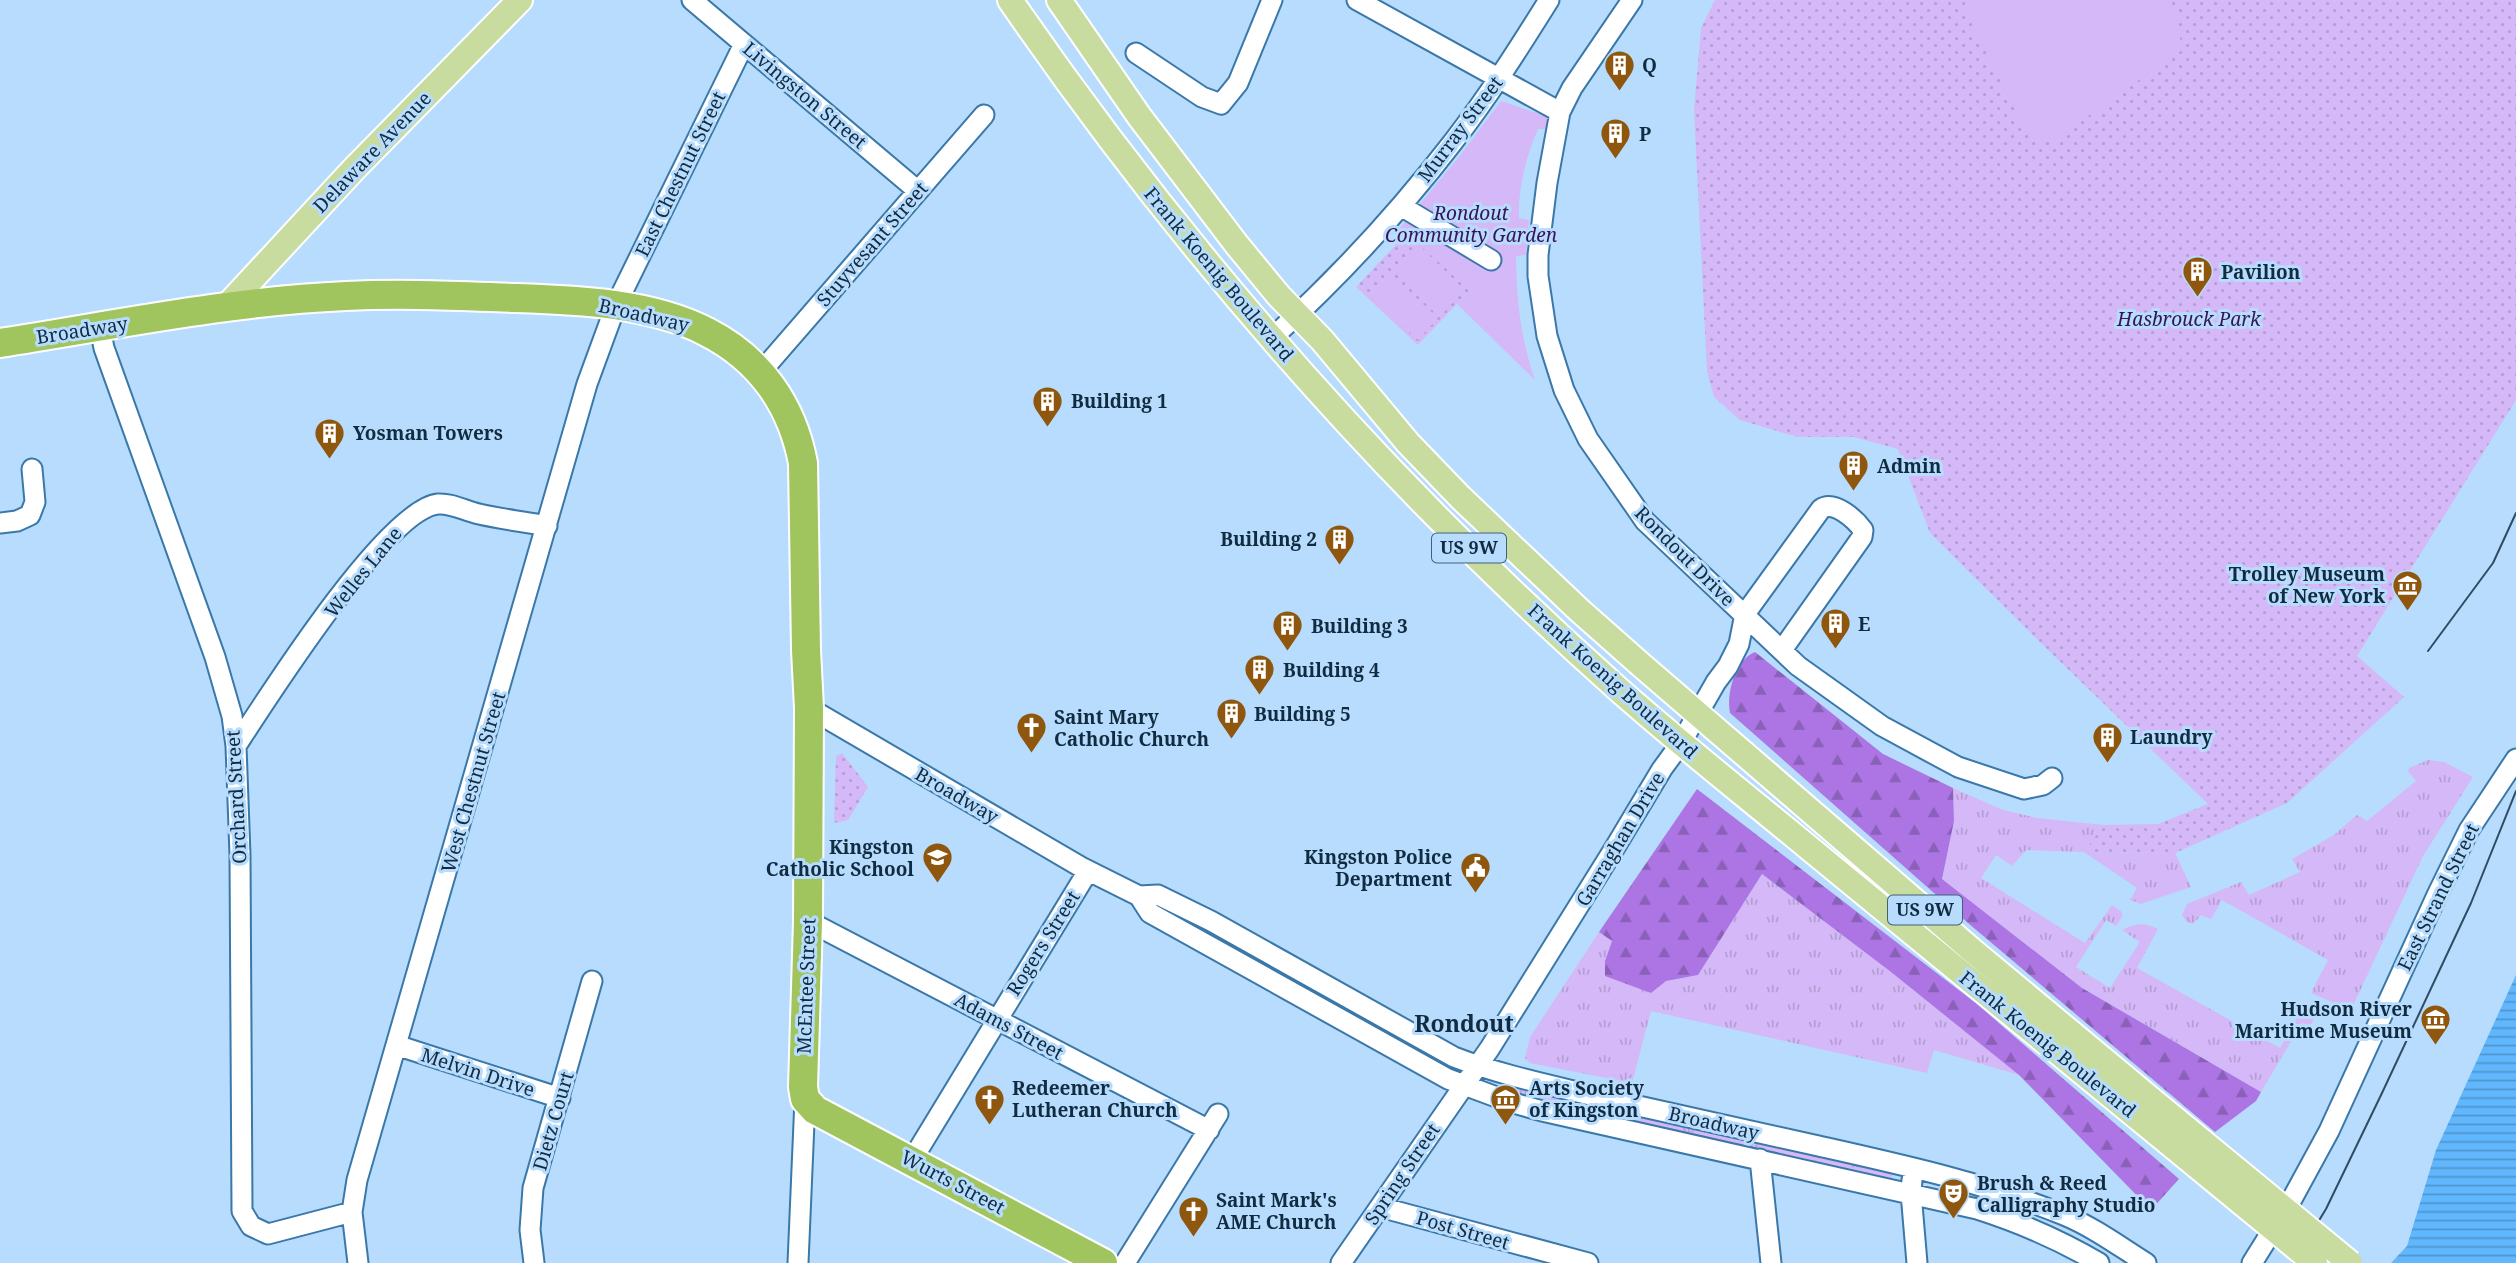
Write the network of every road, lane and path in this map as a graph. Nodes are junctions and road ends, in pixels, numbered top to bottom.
1 (520, 0) edge
2 (692, 0) edge
3 (1010, 0) edge
4 (1059, 0) edge
5 (1272, 0) edge
6 (1357, 0) edge
7 (1549, 0) edge
8 (1632, 0) edge
9 (744, 44) junction
10 (1136, 53) dead end
11 (1499, 78) junction
12 (1560, 112) junction
13 (984, 115) dead end
14 (918, 191) junction
15 (1401, 206) junction
16 (1491, 260) dead end
17 (617, 305) junction
18 (226, 307) junction
19 (1298, 314) junction
20 (100, 328) junction
21 (1272, 338) junction
22 (0, 343) edge
23 (760, 373) junction
24 (32, 469) dead end
25 (0, 523) edge
26 (547, 526) junction
27 (1745, 614) junction
28 (1782, 650) junction
29 (810, 708) junction
30 (1699, 714) junction
31 (1681, 743) junction
32 (236, 747) junction
33 (2516, 759) edge
34 (2052, 778) dead end
35 (1088, 871) junction
36 (1139, 896) junction
37 (808, 921) junction
38 (592, 981) dead end
39 (996, 1019) junction
40 (396, 1045) junction
41 (1478, 1066) junction
42 (1462, 1085) junction
43 (559, 1098) junction
44 (805, 1099) junction
45 (2145, 1109) junction
46 (1760, 1158) junction
47 (912, 1160) junction
48 (1914, 1167) junction
49 (1911, 1193) junction
50 (1380, 1207) junction
51 (352, 1212) junction
52 (358, 1263) edge
53 (534, 1263) edge
54 (798, 1263) edge
55 (1103, 1263) edge
56 (1125, 1263) edge
57 (1341, 1263) edge
58 (1588, 1263) edge
59 (1771, 1263) edge
60 (1917, 1263) edge
61 (2099, 1263) edge
62 (2146, 1263) edge
63 (2252, 1263) edge
64 (2315, 1263) edge
65 (2350, 1263) edge

1 - 18 main road, Delaware Avenue
2 - 9 street, Livingston Street
3 - 21 main road, Frank Koenig Boulevard / US 9W
4 - 19 main road, Frank Koenig Boulevard / US 9W
5 - 10 street
6 - 11 street
7 - 11 street, Murray Street
8 - 12 street, Rondout Drive
9 - 14 street, Livingston Street
9 - 17 street, East Chestnut Street
11 - 12 street
11 - 15 street, Murray Street
12 - 27 street, Rondout Drive
13 - 14 street, Stuyvesant Street
14 - 23 street, Stuyvesant Street
15 - 16 street
15 - 19 street, Murray Street
17 - 18 highway, Broadway
17 - 23 highway, Broadway
17 - 26 street, West Chestnut Street
18 - 20 highway, Broadway
19 - 21 street, Murray Street
19 - 30 main road, Frank Koenig Boulevard / US 9W
20 - 22 highway, Broadway
20 - 32 street, Orchard Street
21 - 31 main road, Frank Koenig Boulevard / US 9W
23 - 29 highway, Broadway
24 - 25 street
26 - 32 street, Welles Lane
26 - 40 street, West Chestnut Street
27 - 28 street, Rondout Drive
27 - 28 street, Garraghan Drive
27 - 30 street, Garraghan Drive
28 - 34 street, Rondout Drive
29 - 35 street, Broadway
29 - 37 highway, McEntee Street
30 - 31 street, Garraghan Drive
30 - 45 main road, Frank Koenig Boulevard / US 9W
31 - 41 street, Garraghan Drive
31 - 45 main road, Frank Koenig Boulevard / US 9W
32 - 51 street, Orchard Street
33 - 63 street, East Strand Street
35 - 36 street, Broadway
35 - 39 street, Rogers Street
36 - 41 street, Broadway
36 - 42 street, Broadway
37 - 39 street, Adams Street
37 - 44 highway, McEntee Street
38 - 43 street, Dietz Court
39 - 47 street, Rogers Street
39 - 56 street, Adams Street
40 - 43 street, Melvin Drive
40 - 51 street, West Chestnut Street
41 - 42 street, Garraghan Drive
41 - 48 street, Broadway
42 - 46 street, Broadway
42 - 50 street, Spring Street
43 - 53 street, Dietz Court
44 - 47 highway, Wurts Street
44 - 54 street, McEntee Street
45 - 64 main road, Frank Koenig Boulevard / US 9W, bridge
45 - 65 main road, Frank Koenig Boulevard / US 9W, bridge
46 - 49 street, Broadway
46 - 59 street
47 - 55 highway, Wurts Street
48 - 49 street
48 - 62 street, Broadway
49 - 60 street
49 - 61 street, Broadway
50 - 57 street, Spring Street
50 - 58 street, Post Street
51 - 52 street, West Chestnut Street

